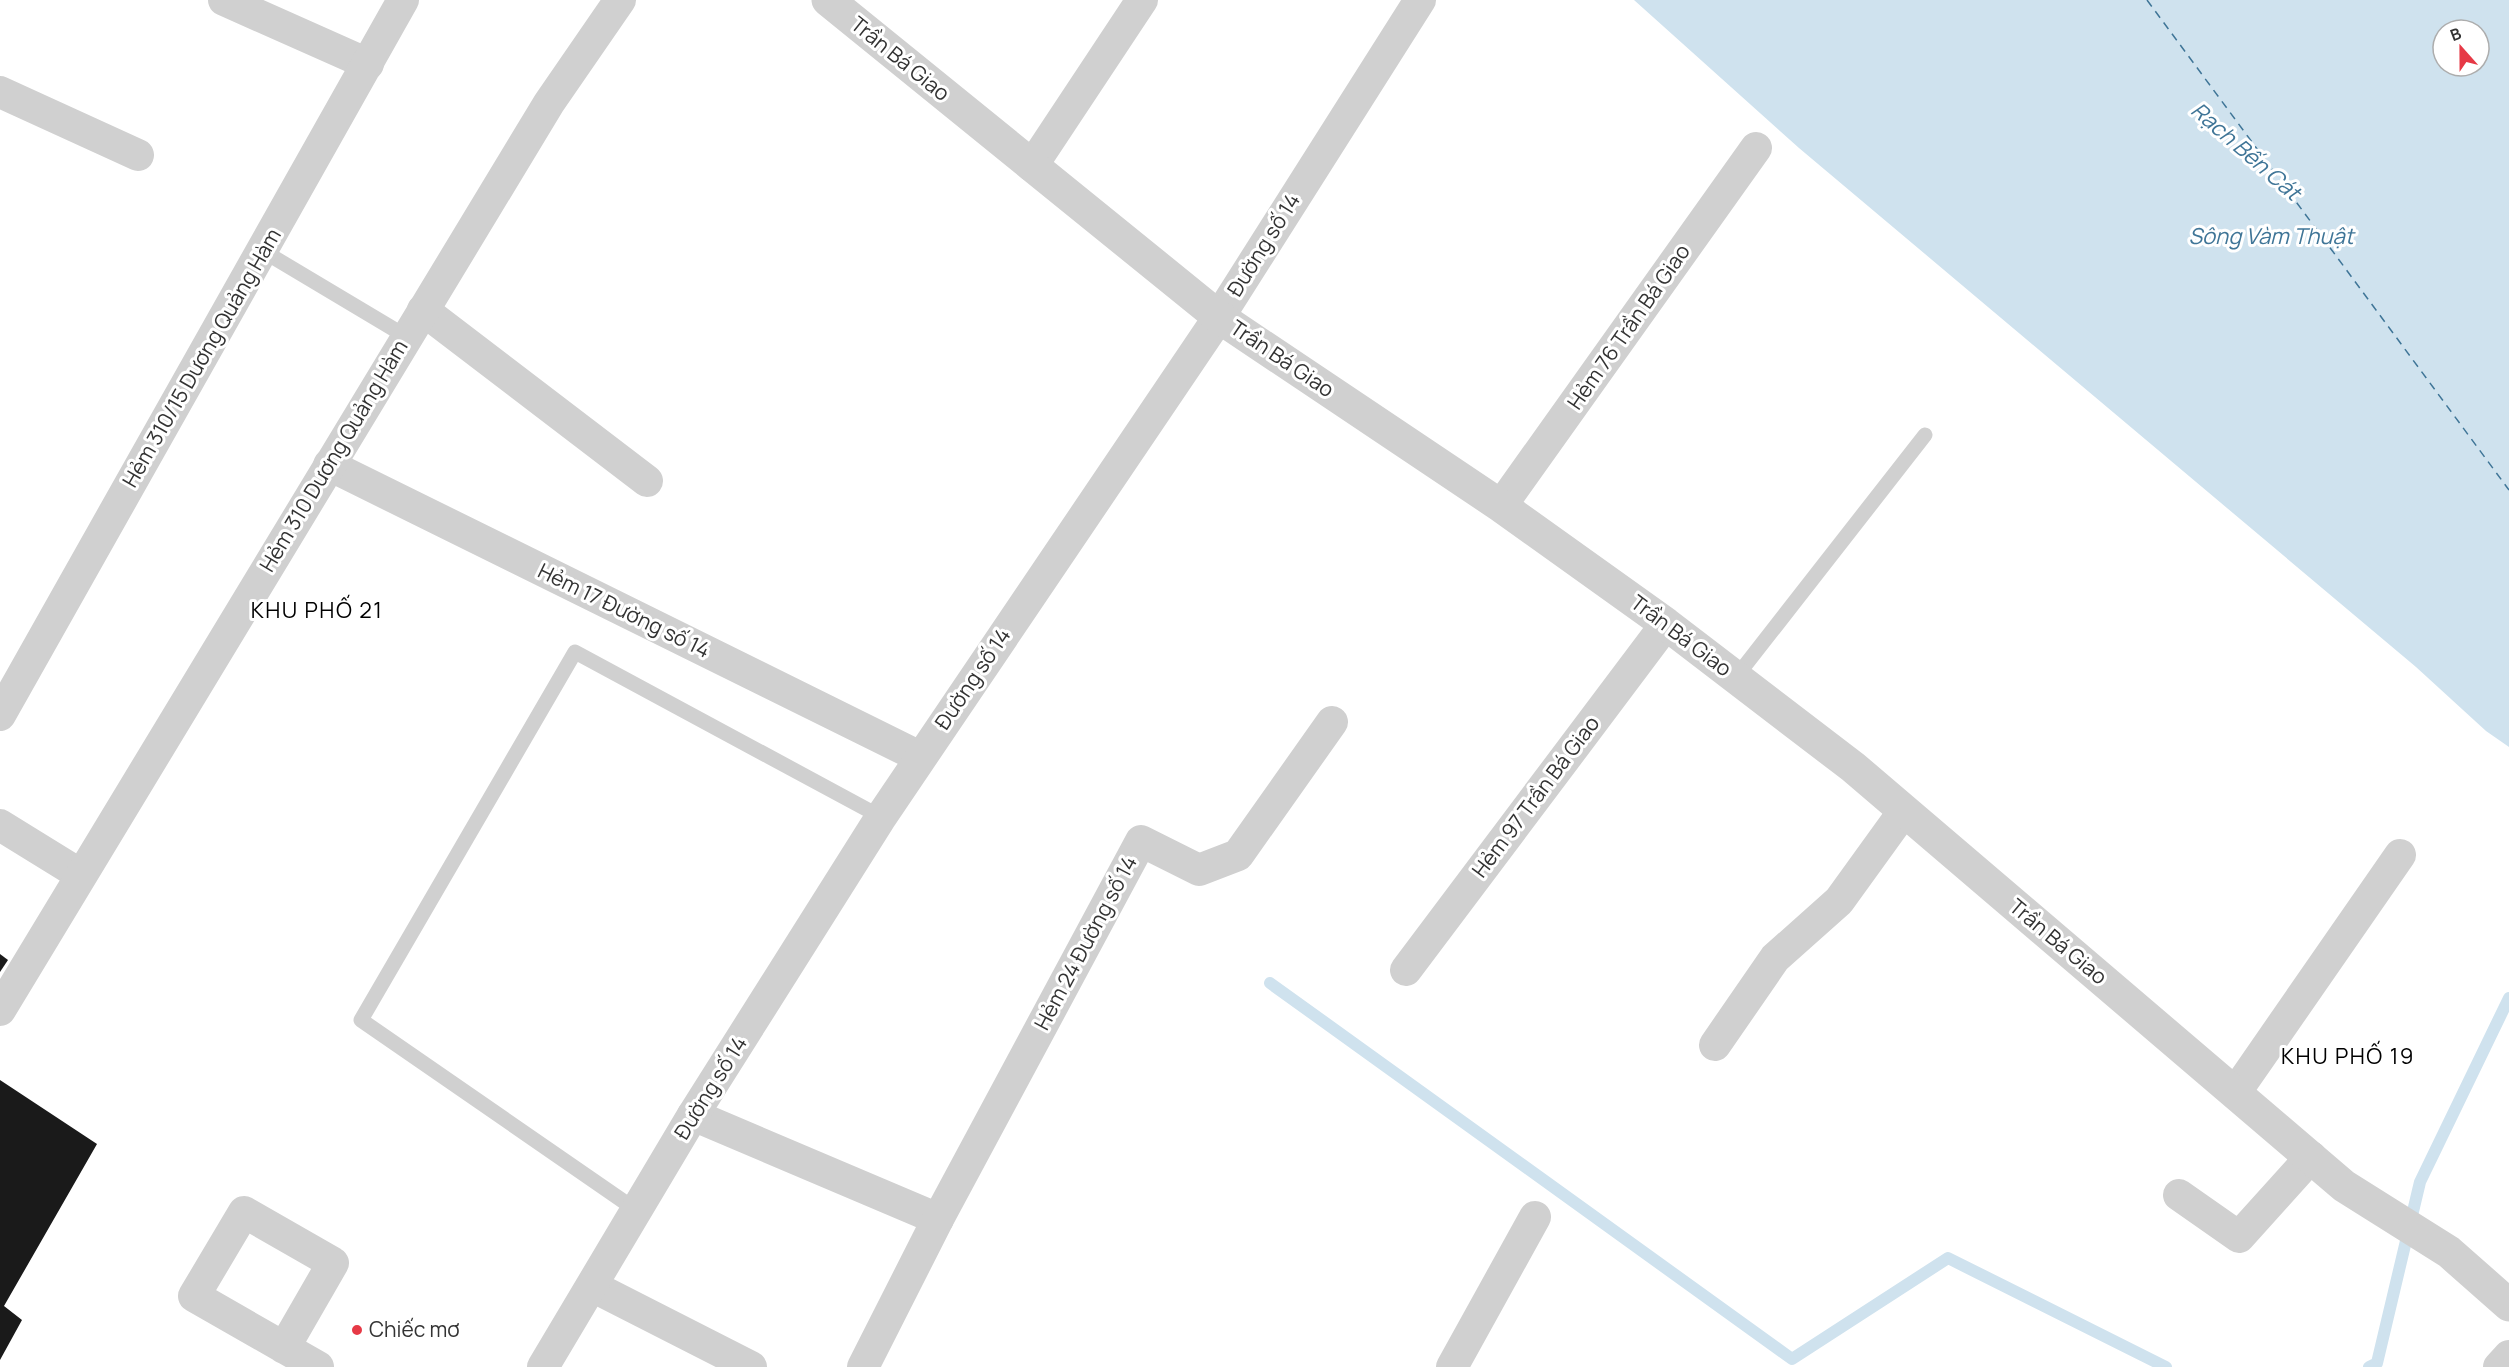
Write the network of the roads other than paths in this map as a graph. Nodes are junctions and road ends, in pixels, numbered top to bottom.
1 (224, 0) edge
2 (403, 0) edge
3 (620, 0) edge
4 (828, 0) edge
5 (1142, 0) edge
6 (1420, 0) edge
7 (369, 64) junction
8 (0, 92) edge
9 (1756, 147) dead end
10 (138, 155) dead end
11 (1032, 166) junction
12 (263, 251) junction
13 (423, 310) junction
14 (1219, 316) junction
15 (406, 338) junction
16 (1925, 435) dead end
17 (329, 465) junction
18 (647, 481) dead end
19 (1501, 506) junction
20 (1666, 624) junction
21 (1736, 677) junction
22 (0, 715) edge
23 (1332, 722) dead end
24 (920, 757) junction
25 (1904, 811) junction
26 (881, 817) junction
27 (0, 825) edge
28 (2400, 855) dead end
29 (81, 875) junction
30 (1406, 970) dead end
31 (0, 1010) edge
32 (1716, 1045) dead end
33 (2235, 1093) junction
34 (693, 1115) junction
35 (2311, 1157) junction
36 (2180, 1195) dead end
37 (636, 1210) junction
38 (1535, 1217) dead end
39 (938, 1219) junction
40 (591, 1286) junction
41 (2509, 1305) edge
42 (284, 1348) junction
43 (2509, 1356) edge
44 (318, 1367) edge
45 (543, 1367) edge
46 (751, 1367) edge
47 (863, 1367) edge
48 (1452, 1367) edge
49 (2499, 1367) edge

1 - 7 street
2 - 7 street, Hẻm 310/15 Dương Quảng Hàm
3 - 13 street, Hẻm 310 Dương Quảng Hàm
4 - 11 street, Trần Bá Giao
5 - 11 street
6 - 14 street, Đường số 14
7 - 12 street, Hẻm 310/15 Dương Quảng Hàm
8 - 10 street
9 - 19 street, Hẻm 76 Trần Bá Giao
11 - 14 street, Trần Bá Giao
12 - 15 lane
12 - 22 street, Hẻm 310/15 Dương Quảng Hàm
13 - 15 street, Hẻm 310 Dương Quảng Hàm
13 - 18 street
14 - 19 street, Trần Bá Giao
14 - 24 street, Đường số 14
15 - 17 street, Hẻm 310 Dương Quảng Hàm
16 - 21 lane
17 - 24 street, Hẻm 17 Đường số 14
17 - 29 street, Hẻm 310 Dương Quảng Hàm
19 - 20 street, Trần Bá Giao
20 - 21 street, Trần Bá Giao
20 - 30 street, Hẻm 97 Trần Bá Giao
21 - 25 street, Trần Bá Giao
23 - 39 street, Hẻm 24 Đường số 14
24 - 26 street, Đường số 14
25 - 32 street
25 - 33 street, Trần Bá Giao
26 - 34 street, Đường số 14
26 - 37 lane
27 - 29 street
28 - 33 street
29 - 31 street, Hẻm 310 Dương Quảng Hàm
33 - 35 street, Trần Bá Giao
34 - 37 street, Đường số 14
34 - 39 street
35 - 36 street
35 - 41 street, Trần Bá Giao
37 - 40 street, Đường số 14
38 - 48 street
39 - 47 street, Hẻm 24 Đường số 14
40 - 45 street, Đường số 14
40 - 46 street
42 - 42 street
42 - 44 street
43 - 49 street

